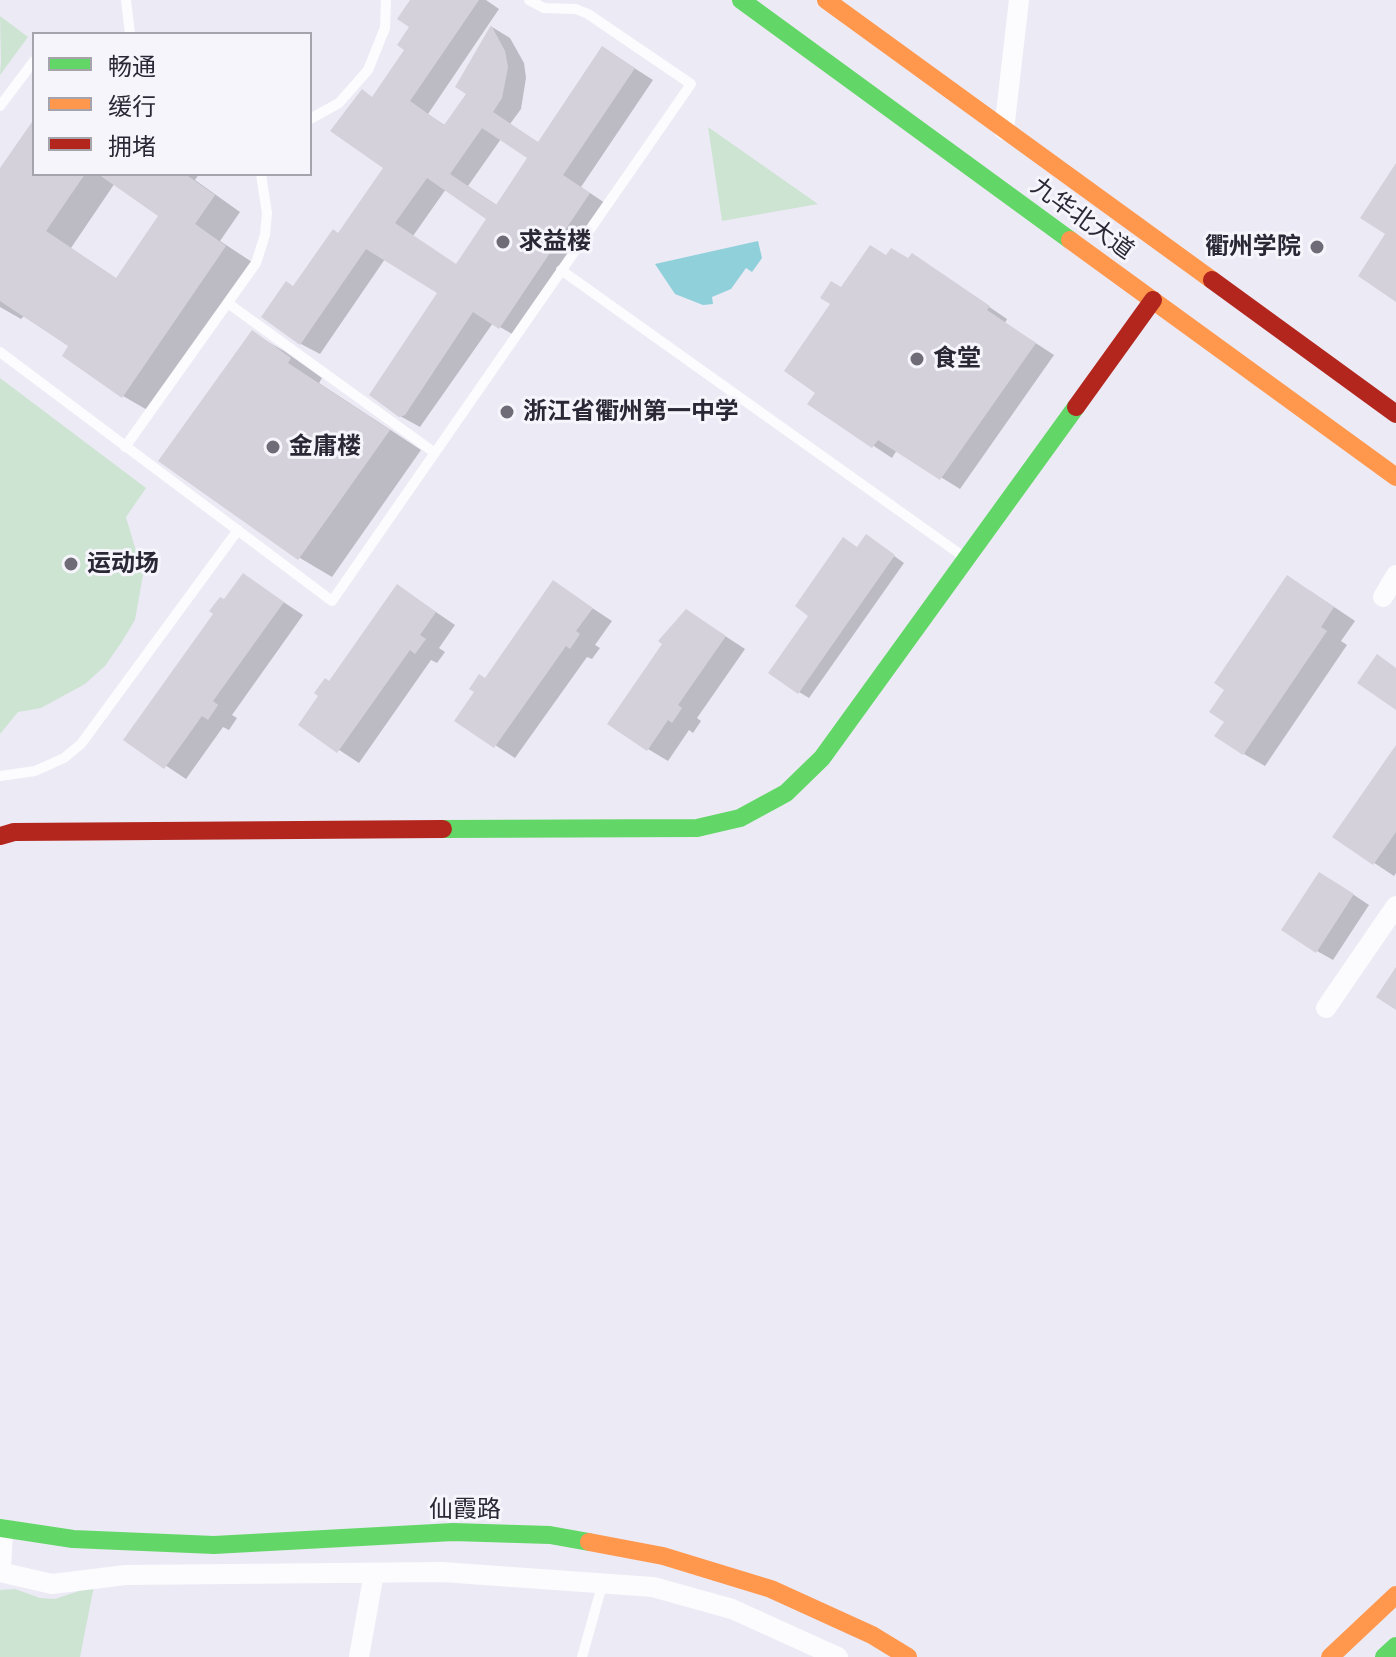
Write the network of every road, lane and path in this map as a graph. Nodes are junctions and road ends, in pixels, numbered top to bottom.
1 (126, 0) edge
2 (386, 0) edge
3 (529, 0) edge
4 (741, 0) edge
5 (826, 0) edge
6 (1019, 0) edge
7 (130, 32) edge
8 (32, 64) edge
9 (0, 106) edge
10 (312, 118) edge
11 (1004, 130) junction
12 (261, 176) edge
13 (561, 270) junction
14 (1153, 300) junction
15 (229, 304) junction
16 (0, 352) edge
17 (1396, 414) edge
18 (125, 447) junction
19 (435, 453) junction
20 (1396, 477) edge
21 (238, 530) junction
22 (966, 558) junction
23 (1396, 575) edge
24 (1383, 597) dead end
25 (0, 776) edge
26 (0, 836) edge
27 (1396, 906) edge
28 (1326, 1008) dead end
29 (2, 1528) edge
30 (0, 1572) edge
31 (374, 1573) junction
32 (603, 1582) junction
33 (1396, 1595) edge
34 (1396, 1646) edge
35 (359, 1657) edge
36 (582, 1657) edge
37 (838, 1657) edge
38 (908, 1657) edge
39 (1330, 1657) edge
40 (1384, 1657) edge

1 - 7 lane
2 - 10 lane
3 - 13 lane
4 - 14 street, 九华北大道
5 - 11 street, 九华北大道
6 - 11 street
8 - 9 lane
11 - 17 street, 九华北大道
12 - 15 lane
13 - 19 lane
13 - 22 lane
14 - 20 street, 九华北大道
14 - 22 street
15 - 18 lane
15 - 19 lane
16 - 18 lane
18 - 21 lane
19 - 21 lane
21 - 25 lane
22 - 26 street
23 - 24 street
27 - 28 street
29 - 30 street
29 - 38 street, 仙霞路
30 - 31 street
31 - 32 street
31 - 35 street
32 - 36 lane
32 - 37 street
33 - 39 street
34 - 40 street

